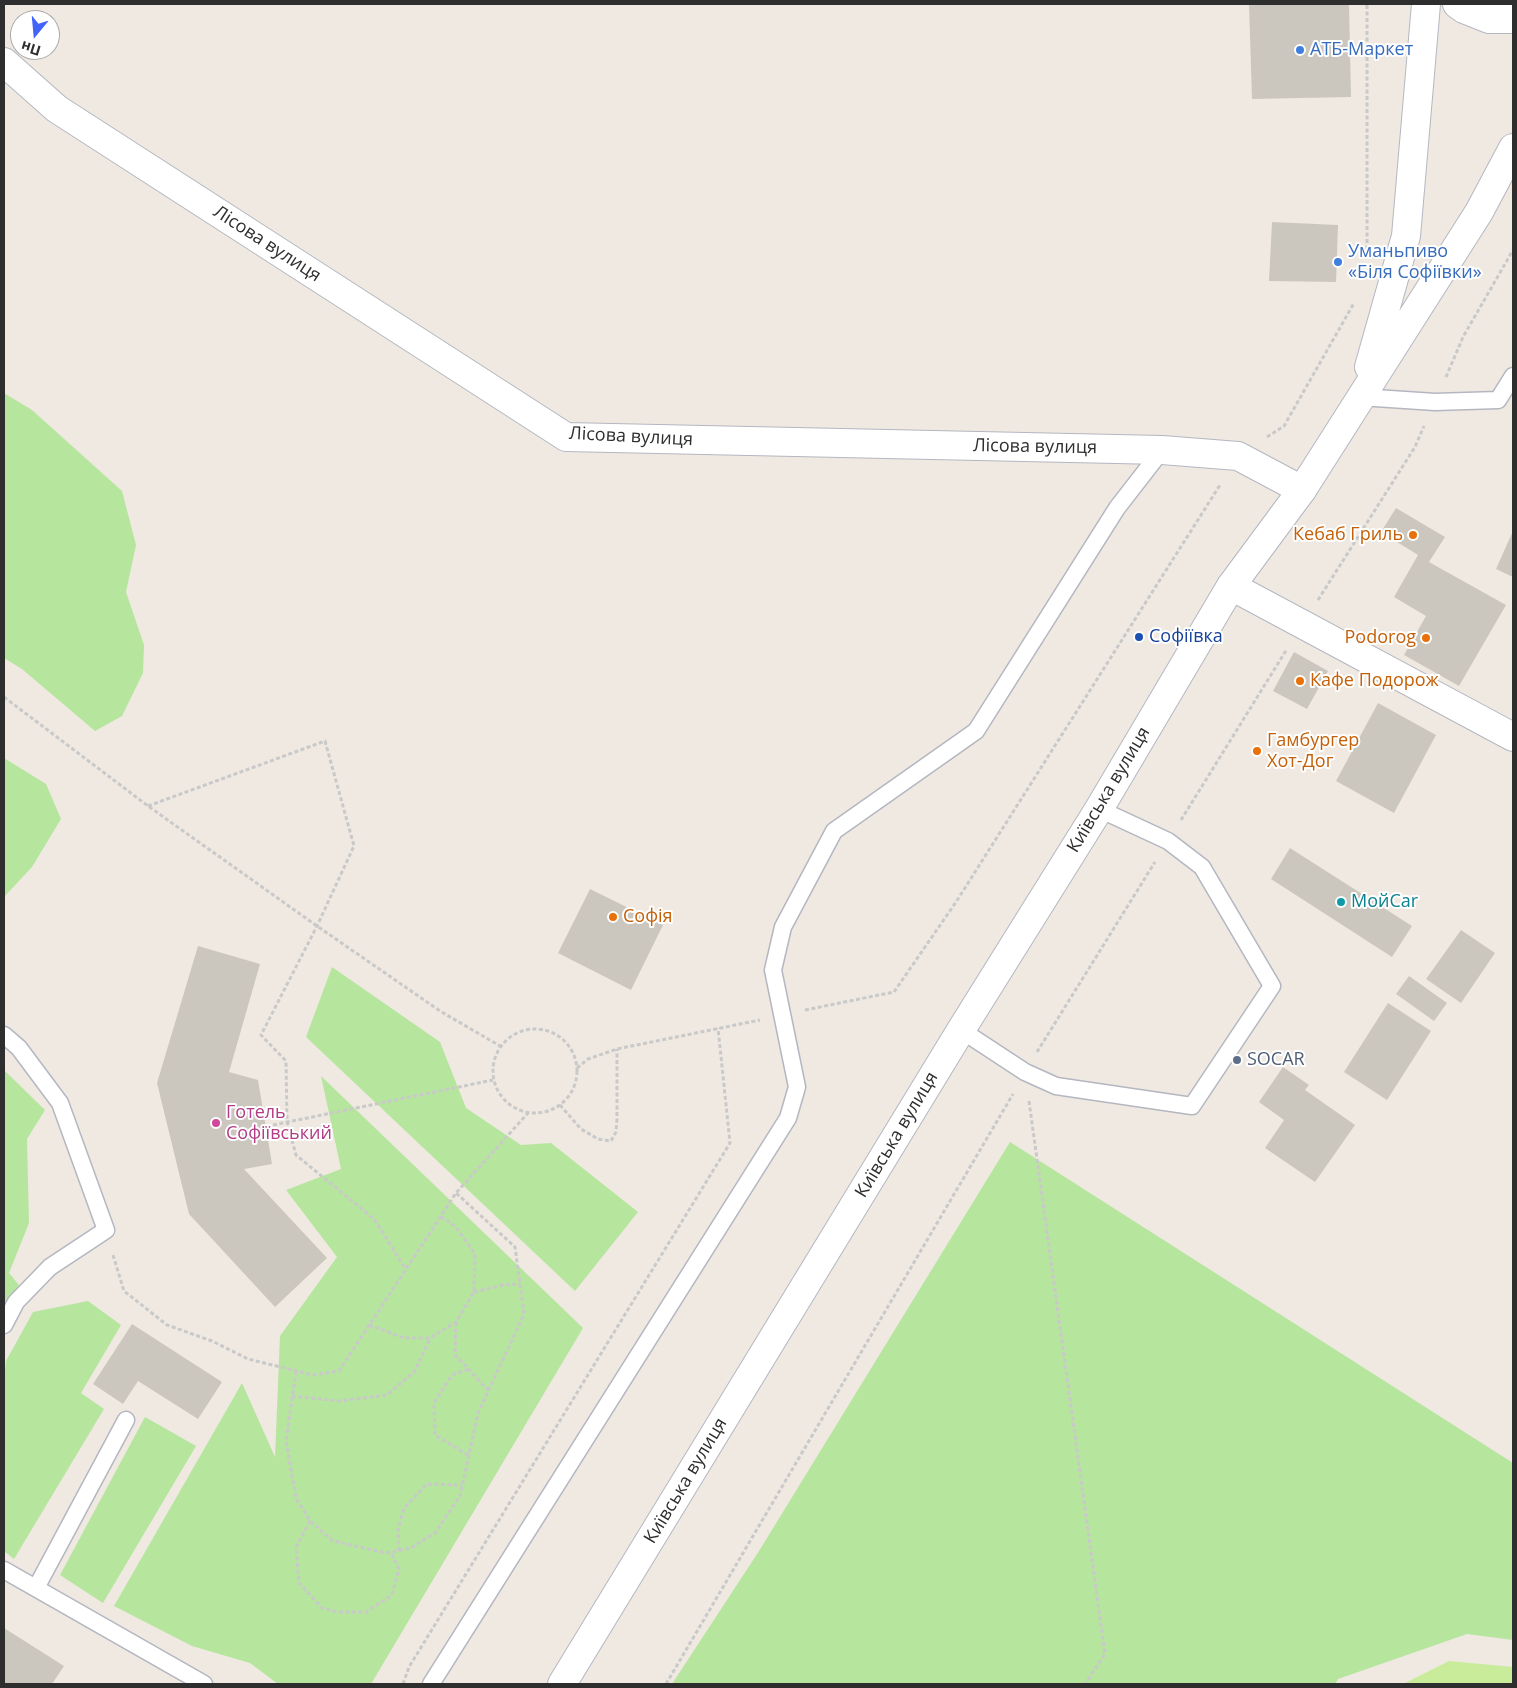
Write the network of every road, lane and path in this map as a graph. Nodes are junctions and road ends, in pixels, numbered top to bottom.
1 (1367, 4) edge
2 (1426, 4) edge
3 (1457, 4) edge
4 (1513, 19) edge
5 (4, 62) edge
6 (1513, 148) edge
7 (1513, 250) edge
8 (1367, 261) dead end
9 (1357, 298) dead end
10 (1513, 376) edge
11 (1360, 397) junction
12 (1506, 400) edge
13 (1435, 402) junction
14 (1162, 450) junction
15 (1238, 456) junction
16 (1302, 490) junction
17 (1231, 586) junction
18 (1302, 624) junction
19 (4, 697) edge
20 (1513, 737) edge
21 (148, 806) junction
22 (1099, 809) junction
23 (1168, 841) junction
24 (317, 926) junction
25 (784, 1015) junction
26 (718, 1028) junction
27 (961, 1030) junction
28 (4, 1035) edge
29 (500, 1046) junction
30 (617, 1049) junction
31 (578, 1068) junction
32 (1025, 1072) junction
33 (493, 1080) junction
34 (560, 1105) junction
35 (528, 1113) junction
36 (287, 1122) junction
37 (273, 1125) dead end
38 (456, 1193) junction
39 (440, 1216) junction
40 (106, 1230) junction
41 (405, 1268) junction
42 (520, 1284) junction
43 (474, 1292) junction
44 (456, 1322) junction
45 (4, 1325) edge
46 (368, 1325) junction
47 (430, 1338) junction
48 (468, 1369) junction
49 (296, 1371) junction
50 (488, 1390) junction
51 (292, 1396) junction
52 (126, 1420) dead end
53 (468, 1455) junction
54 (462, 1485) junction
55 (310, 1520) junction
56 (398, 1551) junction
57 (392, 1552) junction
58 (4, 1570) edge
59 (36, 1588) junction
60 (204, 1684) edge
61 (403, 1684) edge
62 (431, 1684) edge
63 (562, 1684) edge
64 (666, 1684) edge
65 (1085, 1684) edge

1 - 8 path
2 - 11 main road
3 - 4 main road
5 - 14 main road, Лісова вулиця
6 - 11 main road
7 - 13 path
9 - 15 path
10 - 12 lane
11 - 13 lane
11 - 16 main road, Київська вулиця
12 - 13 lane
13 - 18 path
14 - 15 main road, Лісова вулиця
14 - 25 lane
15 - 16 main road, Лісова вулиця
15 - 25 path
16 - 17 main road, Київська вулиця
17 - 18 main road
17 - 22 main road, Київська вулиця
18 - 20 main road
18 - 23 path
19 - 21 path
21 - 24 path
21 - 24 path
22 - 23 lane
22 - 27 main road, Київська вулиця
23 - 32 path
23 - 32 lane
24 - 29 path
24 - 36 path
25 - 26 path
25 - 62 lane
26 - 30 path
26 - 61 path
27 - 32 lane
27 - 63 main road, Київська вулиця
28 - 40 lane
29 - 31 path
29 - 33 path
30 - 31 path
30 - 34 path
31 - 34 path
32 - 64 path
32 - 65 path
33 - 35 path
33 - 36 path
34 - 35 path
35 - 38 path
36 - 37 path
36 - 41 path
38 - 39 path
38 - 42 path
39 - 41 path
39 - 43 path
40 - 45 lane
40 - 49 path
41 - 46 path
42 - 43 path
42 - 50 path
43 - 44 path
44 - 47 path
44 - 48 path
46 - 47 path
46 - 49 path
47 - 51 path
48 - 50 path
48 - 53 path
49 - 51 path
50 - 53 path
51 - 55 path
52 - 59 lane
53 - 54 path
54 - 56 path
54 - 56 path
55 - 57 path
55 - 57 path
56 - 57 path
58 - 59 lane
59 - 60 lane

